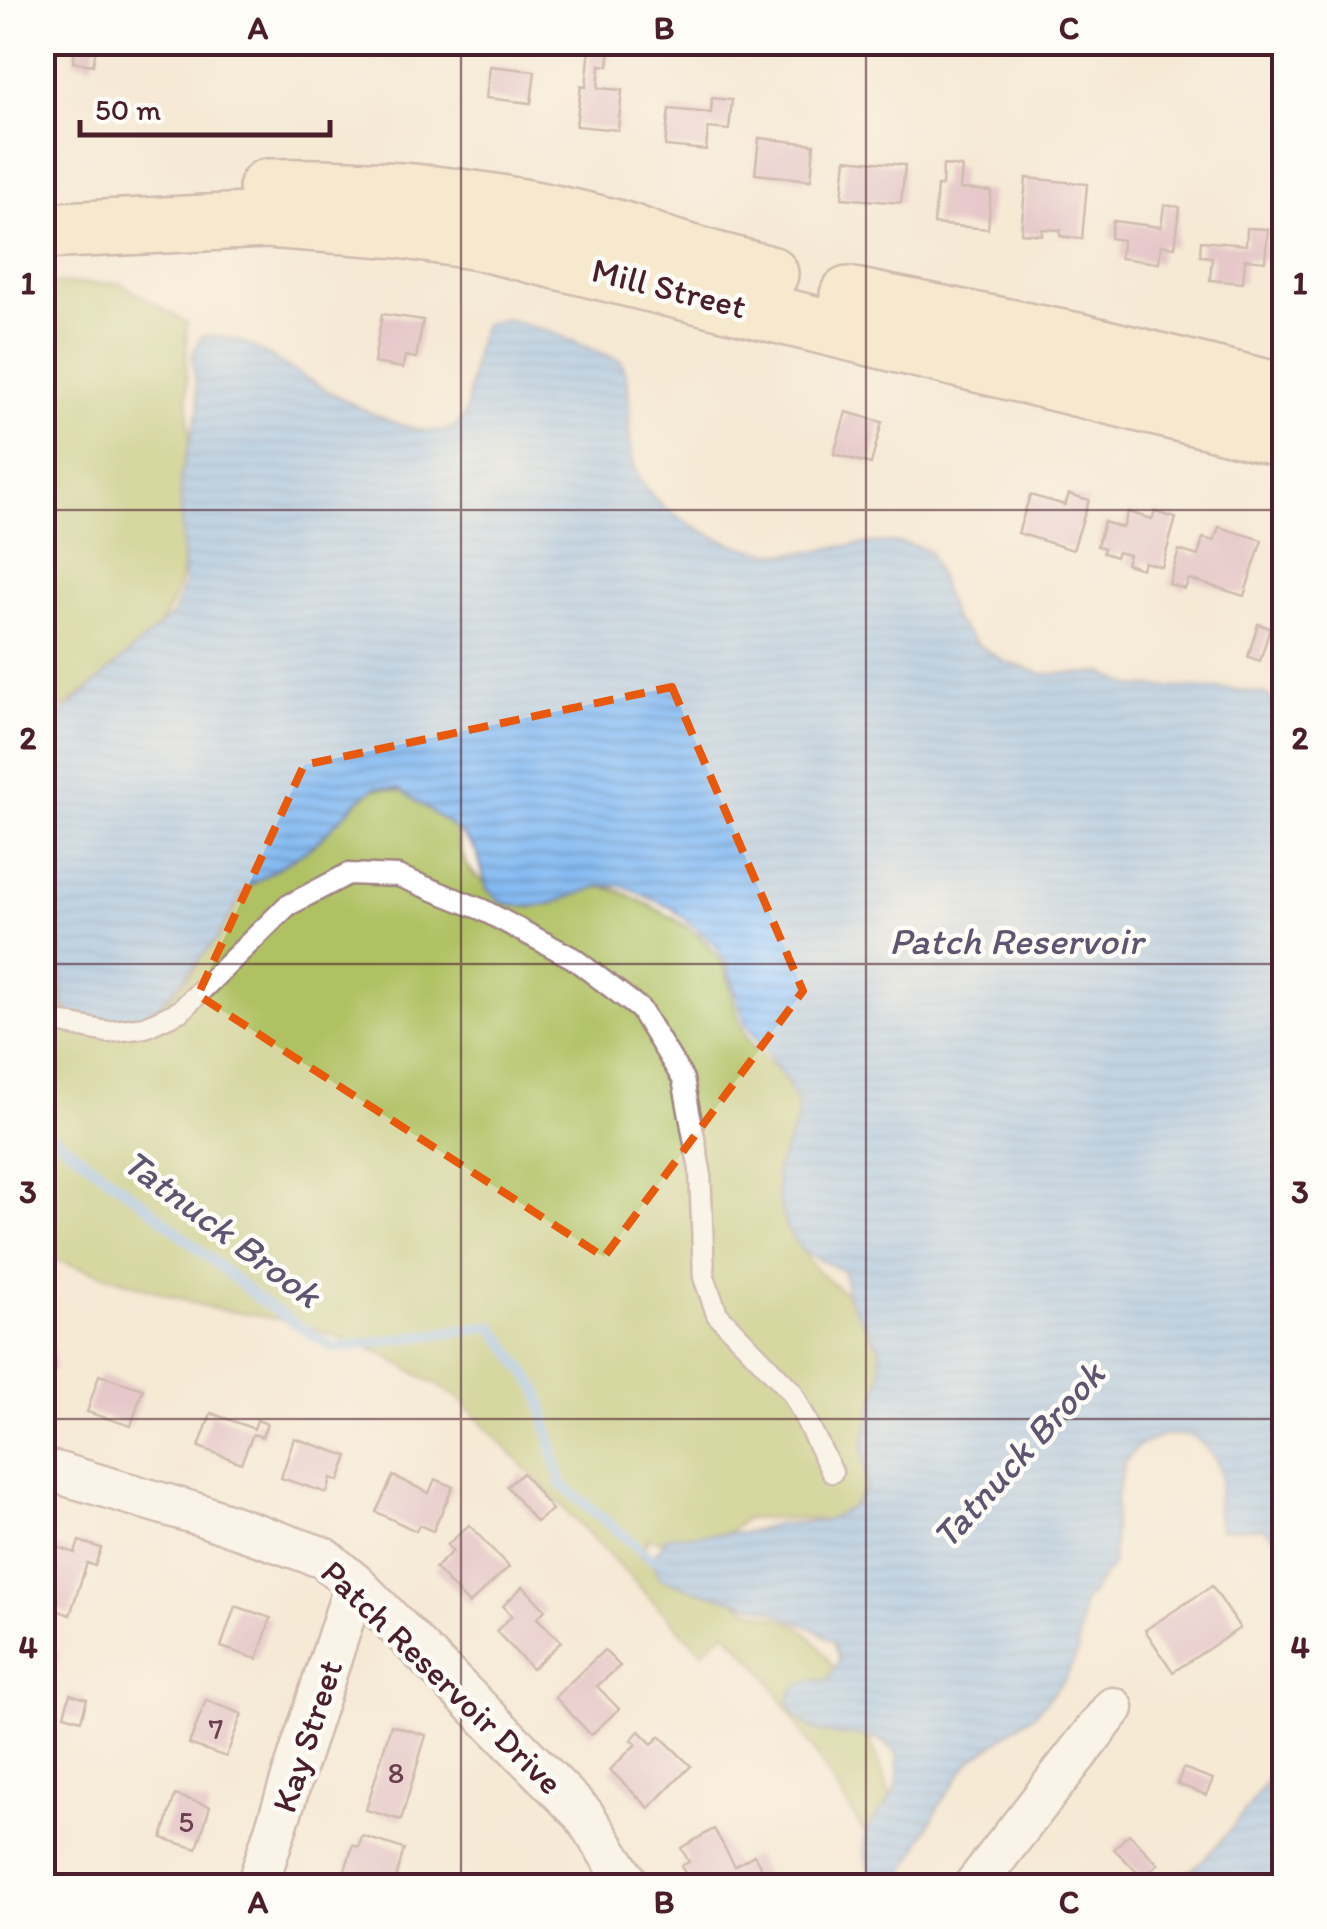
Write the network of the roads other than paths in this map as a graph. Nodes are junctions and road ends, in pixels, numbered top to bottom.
1 (42, 200) edge
2 (42, 231) edge
3 (668, 267) junction
4 (1284, 392) edge
5 (1284, 439) edge
6 (42, 1019) edge
7 (42, 1472) edge
8 (832, 1472) dead end
9 (356, 1584) junction
10 (1114, 1708) dead end
11 (257, 1886) edge
12 (630, 1886) edge
13 (974, 1886) edge

1 - 3 main road, Mill Street
2 - 3 main road, Mill Street
3 - 4 main road, Mill Street
3 - 5 main road, Mill Street
6 - 8 lane
7 - 9 street, Patch Reservoir Drive
9 - 11 street, Kay Street
9 - 12 street, Patch Reservoir Drive
10 - 13 street

